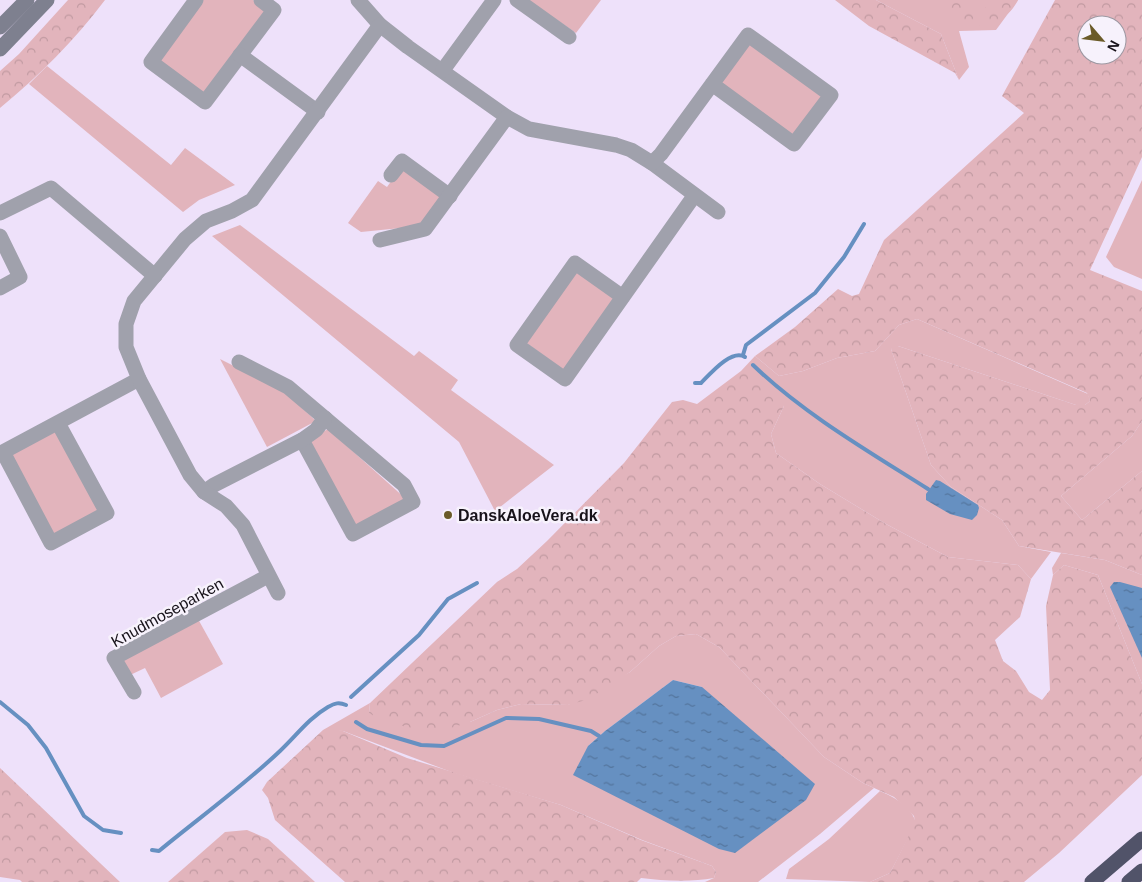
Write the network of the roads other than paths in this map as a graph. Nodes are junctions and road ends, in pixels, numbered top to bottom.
1 (27, 0) edge
2 (47, 0) edge
3 (196, 0) edge
4 (261, 0) edge
5 (358, 0) edge
6 (494, 0) edge
7 (517, 0) edge
8 (380, 25) junction
9 (0, 27) edge
10 (569, 37) dead end
11 (0, 49) edge
12 (240, 55) junction
13 (443, 70) junction
14 (712, 84) junction
15 (318, 112) junction
16 (507, 117) junction
17 (652, 163) junction
18 (391, 175) dead end
19 (450, 196) junction
20 (694, 196) junction
21 (718, 212) dead end
22 (0, 213) edge
23 (0, 236) edge
24 (380, 240) dead end
25 (156, 276) junction
26 (0, 288) edge
27 (623, 297) junction
28 (239, 362) dead end
29 (139, 380) junction
30 (325, 418) junction
31 (58, 422) junction
32 (302, 440) junction
33 (204, 492) junction
34 (268, 576) junction
35 (278, 593) dead end
36 (134, 692) dead end
37 (1142, 839) edge
38 (1142, 871) edge
39 (1092, 882) edge
40 (1129, 882) edge

1 - 9 street
2 - 11 street
3 - 12 street
4 - 12 street
5 - 8 street
6 - 13 street
7 - 10 street
8 - 13 street
8 - 15 street
12 - 15 street
13 - 16 street
14 - 14 street
14 - 17 street
15 - 25 street
16 - 17 street
16 - 19 street
17 - 20 street
18 - 19 street
19 - 24 street
20 - 21 street
20 - 27 street
22 - 25 street
23 - 26 street
25 - 29 street
27 - 27 street
28 - 30 street
29 - 31 street
29 - 33 street
30 - 32 street
30 - 32 street
31 - 31 street
32 - 33 street
33 - 34 street
34 - 35 street
34 - 36 street, Knudmoseparken
37 - 39 highway
38 - 40 highway

